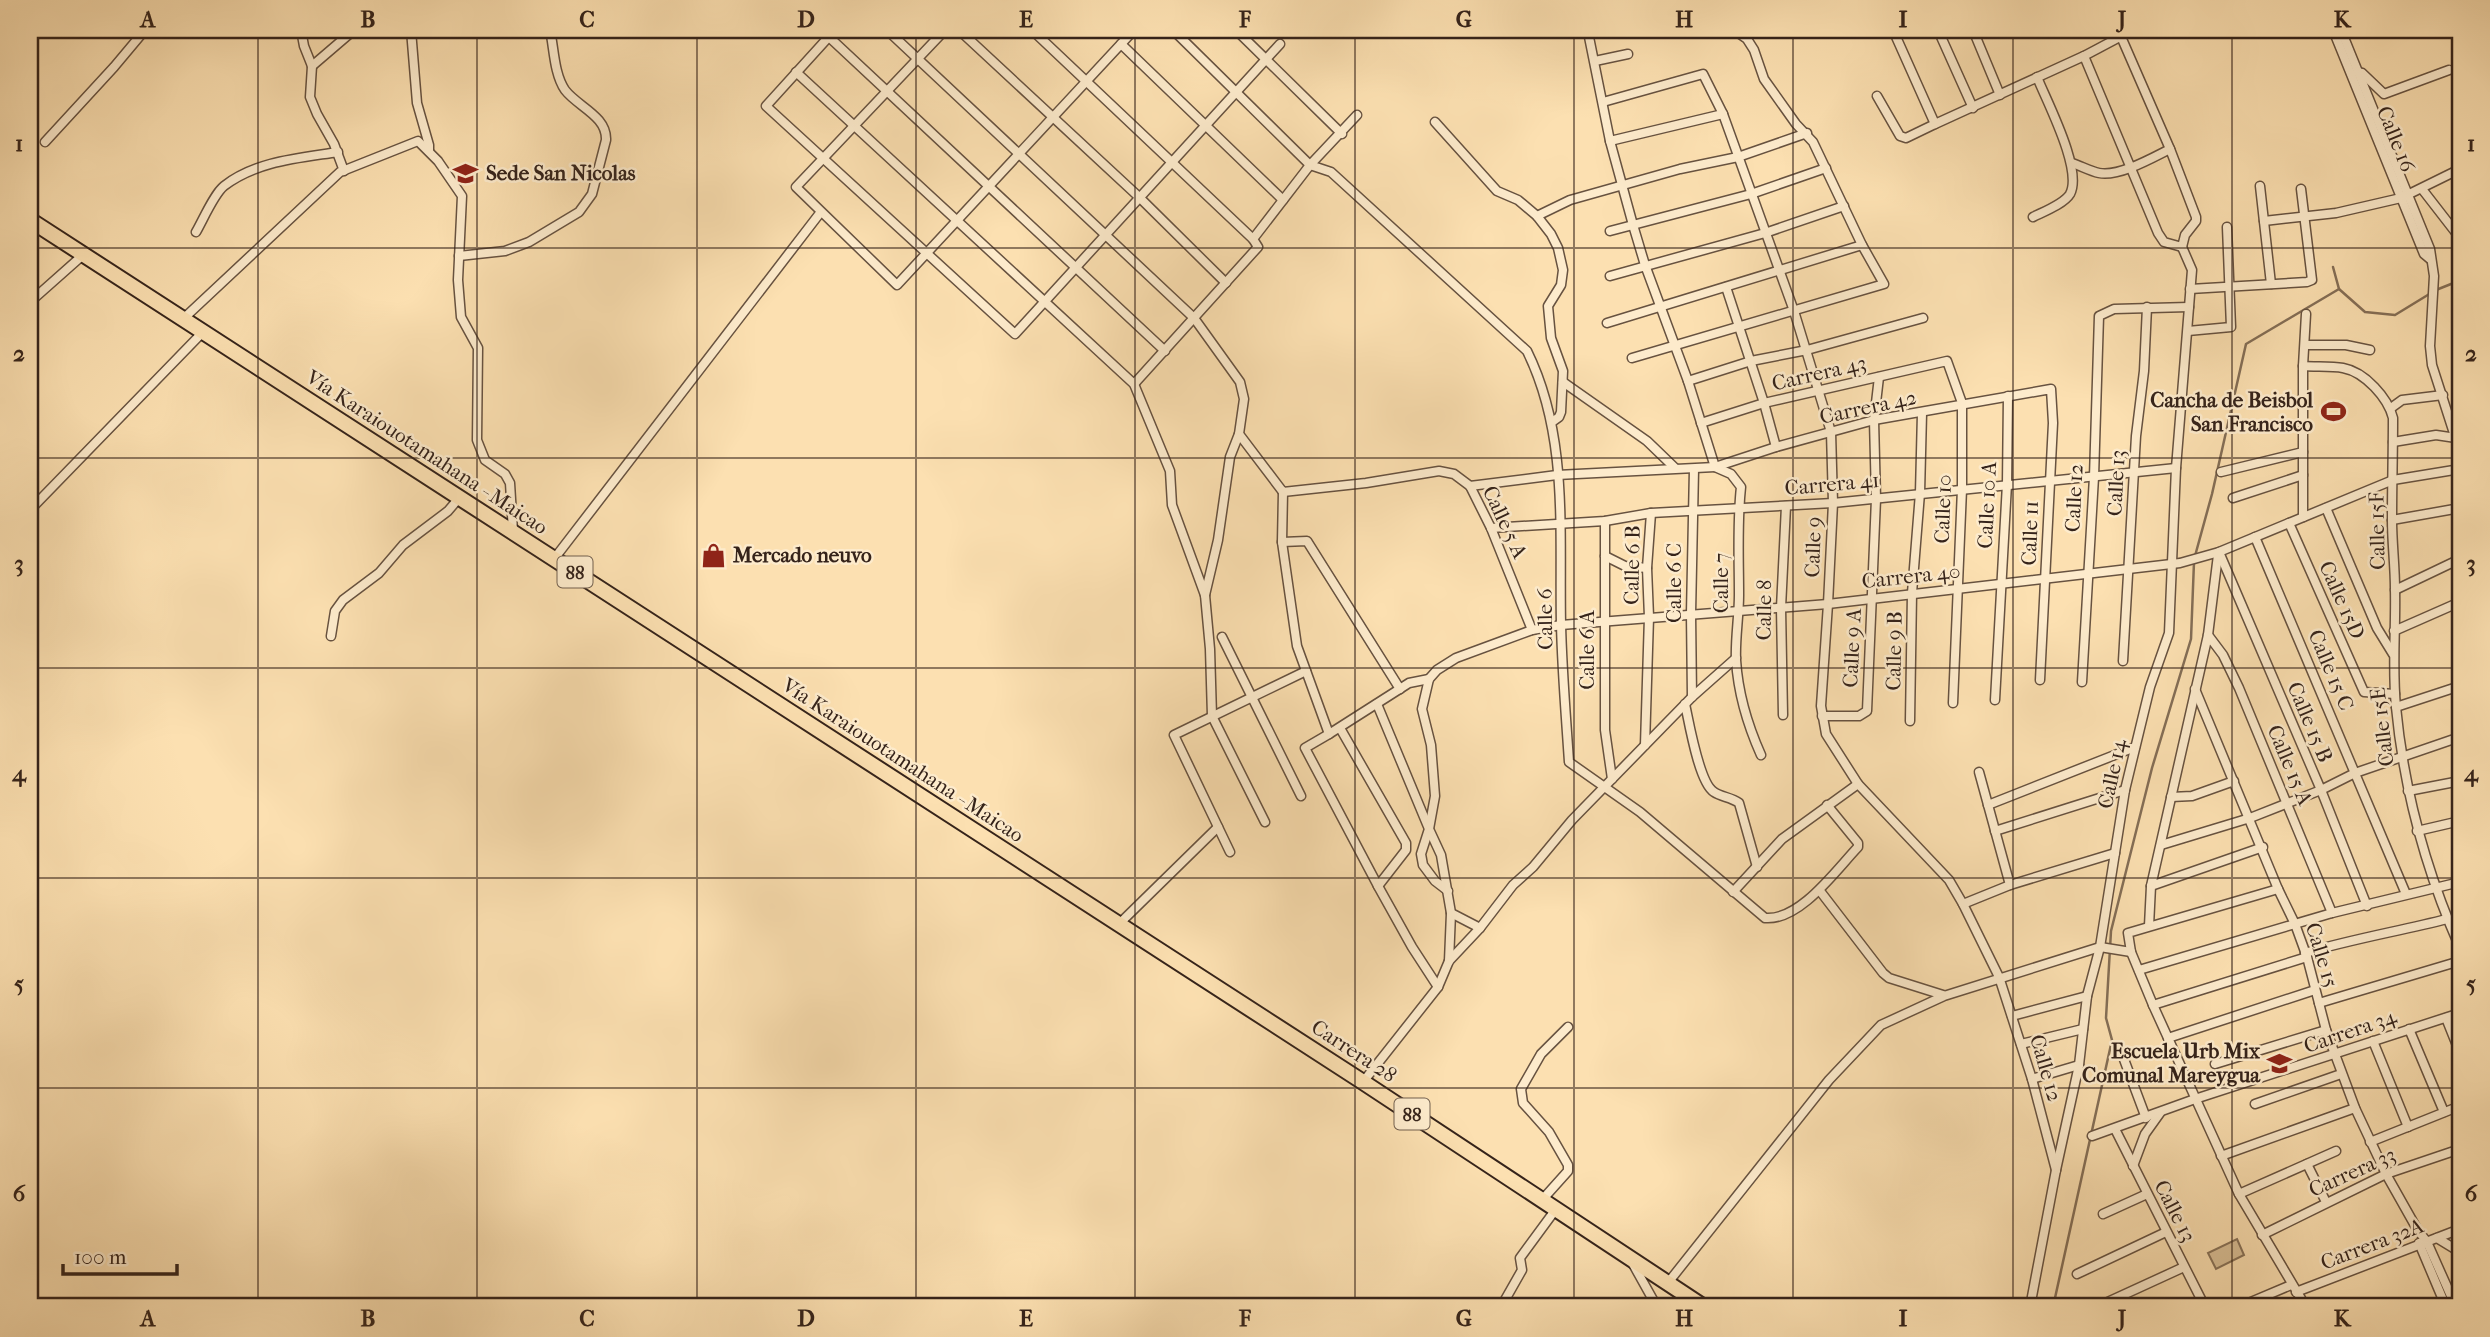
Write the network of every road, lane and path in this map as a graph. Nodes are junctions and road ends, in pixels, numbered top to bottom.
1 (145, 30) edge
2 (301, 30) edge
3 (354, 30) edge
4 (411, 30) edge
5 (550, 30) edge
6 (835, 30) edge
7 (887, 30) edge
8 (945, 30) edge
9 (959, 30) edge
10 (1032, 30) edge
11 (1134, 30) edge
12 (1173, 30) edge
13 (1236, 30) edge
14 (1734, 30) edge
15 (1893, 30) edge
16 (1938, 30) edge
17 (1973, 30) edge
18 (2133, 30) edge
19 (2333, 30) edge
20 (2341, 30) edge
21 (2120, 32) edge
22 (829, 37) junction
23 (1589, 37) dead end
24 (1121, 44) junction
25 (1280, 44) dead end
26 (1628, 54) dead end
27 (2084, 56) junction
28 (918, 58) junction
29 (1266, 59) junction
30 (1595, 61) junction
31 (312, 66) junction
32 (2449, 70) dead end
33 (796, 72) junction
34 (2354, 73) junction
35 (2037, 77) junction
36 (1086, 81) junction
37 (887, 92) junction
38 (1236, 92) junction
39 (2000, 95) junction
40 (1877, 96) dead end
41 (1603, 102) junction
42 (1973, 108) junction
43 (1723, 114) junction
44 (1357, 115) dead end
45 (1052, 118) junction
46 (1435, 122) dead end
47 (1936, 124) junction
48 (855, 126) junction
49 (1205, 126) junction
50 (1807, 133) junction
51 (1342, 134) junction
52 (45, 142) dead end
53 (1610, 142) junction
54 (2170, 149) junction
55 (338, 152) junction
56 (429, 152) junction
57 (1019, 154) junction
58 (1738, 157) junction
59 (823, 159) junction
60 (1172, 162) junction
61 (2072, 163) junction
62 (1310, 165) junction
63 (2131, 167) junction
64 (1826, 168) junction
65 (2460, 169) edge
66 (344, 171) junction
67 (1621, 185) junction
68 (2260, 186) dead end
69 (989, 187) junction
70 (2422, 188) junction
71 (2301, 189) dead end
72 (1751, 194) junction
73 (1139, 197) junction
74 (2404, 197) junction
75 (1283, 200) junction
76 (1844, 206) junction
77 (820, 213) junction
78 (1537, 216) junction
79 (2033, 217) dead end
80 (2305, 217) junction
81 (30, 220) edge
82 (957, 220) junction
83 (2264, 221) junction
84 (1633, 225) junction
85 (2227, 227) dead end
86 (1610, 231) dead end
87 (196, 232) dead end
88 (1765, 233) junction
89 (1105, 235) junction
90 (2460, 237) edge
91 (1252, 239) junction
92 (1862, 246) junction
93 (2182, 247) junction
94 (927, 253) junction
95 (83, 255) junction
96 (459, 256) junction
97 (1645, 265) junction
98 (1075, 267) junction
99 (1779, 271) junction
100 (1610, 276) dead end
101 (1226, 283) junction
102 (2271, 284) junction
103 (2230, 286) junction
104 (1726, 287) junction
105 (2190, 289) junction
106 (1045, 301) junction
107 (30, 302) edge
108 (1660, 307) junction
109 (2147, 307) junction
110 (2189, 307) junction
111 (1794, 311) junction
112 (2306, 314) dead end
113 (1194, 318) junction
114 (1923, 318) dead end
115 (182, 320) junction
116 (1607, 323) dead end
117 (1740, 326) junction
118 (2188, 331) junction
119 (202, 333) junction
120 (1675, 344) junction
121 (2305, 345) junction
122 (2370, 350) dead end
123 (1165, 351) junction
124 (1807, 351) junction
125 (1632, 358) dead end
126 (1751, 361) junction
127 (1947, 361) joint
128 (2303, 366) junction
129 (1879, 377) junction
130 (1688, 381) junction
131 (1563, 382) junction
132 (1134, 384) junction
133 (2051, 388) joint
134 (1819, 390) junction
135 (2443, 395) junction
136 (2008, 396) junction
137 (1764, 403) junction
138 (1962, 403) junction
139 (2391, 408) junction
140 (1922, 413) junction
141 (1874, 420) junction
142 (1552, 422) junction
143 (1701, 423) junction
144 (1831, 432) junction
145 (1239, 434) junction
146 (2456, 438) junction
147 (2393, 442) junction
148 (1776, 447) junction
149 (2303, 452) junction
150 (2460, 452) edge
151 (1715, 467) junction
152 (2176, 467) junction
153 (1675, 468) junction
154 (1694, 469) junction
155 (2460, 469) edge
156 (2136, 471) junction
157 (2221, 471) dead end
158 (1558, 475) junction
159 (2303, 475) junction
160 (2094, 477) junction
161 (2050, 480) junction
162 (2393, 480) junction
163 (2007, 484) junction
164 (1470, 486) junction
165 (1962, 489) junction
166 (1283, 492) junction
167 (1920, 493) junction
168 (459, 498) junction
169 (2233, 498) dead end
170 (1876, 499) junction
171 (1833, 503) junction
172 (1786, 506) junction
173 (2326, 508) junction
174 (2460, 508) edge
175 (1738, 509) junction
176 (30, 510) edge
177 (1692, 512) junction
178 (1651, 513) junction
179 (2303, 517) junction
180 (2392, 520) junction
181 (1605, 521) junction
182 (1562, 522) junction
183 (2289, 523) junction
184 (1491, 528) junction
185 (513, 531) junction
186 (2255, 537) junction
187 (1282, 542) junction
188 (2219, 552) junction
189 (1605, 556) junction
190 (554, 559) junction
191 (2460, 559) edge
192 (2176, 564) junction
193 (1647, 568) junction
194 (2129, 570) junction
195 (2088, 574) junction
196 (2046, 580) junction
197 (2000, 584) junction
198 (1956, 589) junction
199 (2395, 590) junction
200 (1912, 593) junction
201 (1205, 595) junction
202 (1873, 597) junction
203 (2460, 601) edge
204 (1828, 604) junction
205 (1781, 608) junction
206 (1739, 609) junction
207 (1691, 614) junction
208 (1649, 617) junction
209 (1604, 622) junction
210 (1561, 625) junction
211 (1532, 630) junction
212 (2395, 631) junction
213 (2208, 635) junction
214 (331, 636) dead end
215 (1222, 637) dead end
216 (2393, 654) junction
217 (1736, 658) junction
218 (2123, 661) dead end
219 (1306, 671) junction
220 (1429, 680) junction
221 (2040, 680) dead end
222 (2082, 682) dead end
223 (2460, 686) edge
224 (1400, 689) junction
225 (2195, 689) junction
226 (2395, 694) junction
227 (1251, 697) junction
228 (1995, 700) dead end
229 (1689, 701) junction
230 (1953, 703) dead end
231 (1377, 704) junction
232 (2396, 707) junction
233 (1783, 715) dead end
234 (1212, 716) junction
235 (1822, 716) junction
236 (1910, 721) dead end
237 (1340, 728) junction
238 (1329, 734) junction
239 (2460, 737) edge
240 (1645, 745) junction
241 (2135, 747) junction
242 (1761, 755) dead end
243 (2402, 757) junction
244 (1979, 772) dead end
245 (2356, 773) junction
246 (1612, 779) junction
247 (2234, 781) junction
248 (2460, 781) edge
249 (1858, 784) junction
250 (1603, 788) junction
251 (2125, 790) junction
252 (2321, 790) junction
253 (2408, 791) junction
254 (1301, 796) dead end
255 (2171, 797) junction
256 (2287, 804) junction
257 (1827, 805) junction
258 (1988, 805) junction
259 (2249, 818) junction
260 (2460, 821) edge
261 (1265, 822) dead end
262 (1218, 827) junction
263 (1429, 829) junction
264 (1995, 831) junction
265 (2417, 831) junction
266 (2161, 845) junction
267 (2263, 847) junction
268 (1230, 852) dead end
269 (2115, 853) junction
270 (1757, 867) junction
271 (2460, 882) edge
272 (2010, 885) junction
273 (1378, 886) junction
274 (2151, 886) junction
275 (2435, 888) junction
276 (2278, 889) junction
277 (1448, 891) junction
278 (1820, 891) junction
279 (1733, 892) junction
280 (2406, 894) junction
281 (1963, 904) junction
282 (2367, 906) junction
283 (1451, 913) junction
284 (2332, 913) junction
285 (2447, 919) junction
286 (1119, 924) junction
287 (2295, 924) junction
288 (2149, 926) junction
289 (1480, 928) junction
290 (2102, 948) junction
291 (2460, 948) edge
292 (2131, 952) junction
293 (2306, 955) junction
294 (1449, 961) junction
295 (2460, 961) edge
296 (2139, 970) junction
297 (1999, 977) junction
298 (1438, 987) junction
299 (2315, 990) junction
300 (1944, 996) junction
301 (2087, 996) junction
302 (2319, 1003) junction
303 (2153, 1006) junction
304 (2460, 1013) edge
305 (2012, 1016) junction
306 (2446, 1018) junction
307 (1568, 1027) dead end
308 (2083, 1029) junction
309 (2409, 1029) junction
310 (2326, 1030) junction
311 (2168, 1038) junction
312 (2373, 1041) junction
313 (2021, 1044) junction
314 (2460, 1053) edge
315 (2122, 1055) dead end
316 (2335, 1055) junction
317 (2215, 1064) dead end
318 (2079, 1065) junction
319 (2342, 1074) junction
320 (2032, 1079) junction
321 (1363, 1082) junction
322 (2195, 1099) junction
323 (2255, 1104) dead end
324 (2460, 1106) edge
325 (2355, 1108) junction
326 (2161, 1112) junction
327 (2444, 1112) junction
328 (2146, 1118) junction
329 (2408, 1127) junction
330 (2115, 1129) junction
331 (2092, 1136) dead end
332 (2370, 1142) junction
333 (2460, 1149) edge
334 (2336, 1151) dead end
335 (2221, 1156) junction
336 (2307, 1164) junction
337 (2133, 1166) junction
338 (2056, 1170) junction
339 (2386, 1174) junction
340 (2147, 1194) junction
341 (2239, 1194) junction
342 (1542, 1200) junction
343 (2326, 1202) junction
344 (1556, 1209) junction
345 (2103, 1214) dead end
346 (2460, 1229) edge
347 (2166, 1232) junction
348 (2262, 1235) junction
349 (2437, 1238) junction
350 (2423, 1243) junction
351 (2460, 1252) edge
352 (1629, 1258) junction
353 (2184, 1268) junction
354 (2077, 1274) dead end
355 (1667, 1284) junction
356 (2293, 1288) junction
357 (2099, 1306) edge
358 (1501, 1307) edge
359 (1657, 1307) edge
360 (1704, 1307) edge
361 (2030, 1307) edge
362 (2205, 1307) edge
363 (2239, 1307) edge
364 (2306, 1307) edge
365 (2446, 1307) edge
366 (2456, 1307) edge

1 - 52 street
2 - 31 street
3 - 31 street
4 - 56 street
5 - 96 street
6 - 22 street
7 - 28 street
8 - 28 street
9 - 45 street
10 - 36 street
11 - 24 street
12 - 38 street, Calle 6
13 - 29 street
14 - 50 street
15 - 47 street
16 - 42 street
17 - 39 street
18 - 21 street
19 - 34 street, Calle 16
20 - 34 street, Calle 16
21 - 27 street
21 - 54 street
22 - 33 street
22 - 37 street
23 - 30 street
24 - 36 street
24 - 49 street
25 - 29 street
26 - 30 street
27 - 35 street
27 - 63 street
28 - 37 street
28 - 57 street
29 - 38 street
29 - 51 street
30 - 41 street
31 - 55 street
32 - 34 street
33 - 48 street
33 - 59 street
34 - 74 street, Calle 16
35 - 39 street
35 - 61 street
36 - 45 street
36 - 60 street
37 - 48 street
37 - 69 street
38 - 49 street
38 - 62 street, Calle 6
39 - 42 street
40 - 47 street
41 - 43 street, Calle 9
41 - 53 street
42 - 47 street
43 - 53 street
43 - 58 street, Calle 9
44 - 51 street
45 - 57 street
45 - 73 street
46 - 78 street
48 - 59 street
48 - 82 street
49 - 60 street
49 - 75 street
50 - 58 street
50 - 64 street
51 - 62 street
53 - 67 street
54 - 63 street
54 - 93 street
55 - 66 street
55 - 87 street
56 - 66 street
56 - 96 street
57 - 69 street
57 - 89 street
58 - 67 street
58 - 72 street, Calle 9
59 - 77 street
59 - 94 street
60 - 73 street
60 - 91 street
61 - 63 street
61 - 79 street
62 - 75 street
62 - 142 street, Calle 6
63 - 93 street
64 - 72 street
64 - 76 street
65 - 70 street
66 - 115 street
67 - 78 street
67 - 84 street
68 - 83 street
69 - 82 street
69 - 98 street
70 - 74 street
70 - 90 street
71 - 80 street
72 - 84 street
72 - 88 street, Calle 9
73 - 89 street
73 - 101 street
74 - 80 street
74 - 135 street, Calle 16
75 - 91 street
76 - 88 street
76 - 92 street
77 - 94 street
77 - 190 street
78 - 131 street
80 - 83 street
80 - 102 street
81 - 95 highway, Vía Karaiouotamahana - Maicao / 88
82 - 94 street
82 - 106 street
83 - 102 street
84 - 86 street
84 - 97 street
85 - 103 street
88 - 97 street
88 - 99 street, Calle 9
89 - 98 street
89 - 113 street
91 - 101 street
92 - 99 street
92 - 111 street
93 - 105 street, Calle 14
94 - 106 street
95 - 107 street
95 - 115 highway, Vía Karaiouotamahana - Maicao / 88
96 - 185 street
97 - 100 street
97 - 108 street
98 - 106 street
98 - 123 street
99 - 104 street
99 - 111 street, Calle 9
101 - 113 street
102 - 103 street
103 - 105 street
103 - 118 street
104 - 108 street
104 - 117 street
105 - 110 street, Calle 14
106 - 132 street
108 - 116 street
108 - 120 street
109 - 110 street
109 - 156 street, Calle 13
109 - 160 street, Calle 12
110 - 118 street, Calle 14
111 - 117 street
111 - 124 street, Calle 9
112 - 121 street
113 - 123 street
113 - 145 street
114 - 124 street
115 - 119 highway, Vía Karaiouotamahana - Maicao / 88
117 - 120 street
117 - 126 street
118 - 152 street, Calle 14
119 - 168 highway, Vía Karaiouotamahana - Maicao / 88
119 - 176 street
120 - 125 street
120 - 130 street
121 - 122 street
121 - 128 street
123 - 132 street
124 - 126 street
124 - 134 street, Calle 9
126 - 130 street
126 - 137 street
127 - 129 street, Carrera 43
127 - 138 street, Calle 10
128 - 139 street
128 - 149 street
129 - 134 street, Carrera 43
129 - 141 street, Calle 9 A
130 - 143 street
131 - 142 street
131 - 153 street
132 - 201 street
133 - 136 street, Carrera 42
133 - 161 street, Calle 11
134 - 137 street, Carrera 43
134 - 144 street, Calle 9
135 - 139 street
135 - 146 street, Calle 16
136 - 138 street, Carrera 42
136 - 163 street, Calle 10 A
137 - 143 street, Carrera 43
137 - 148 street
138 - 140 street, Carrera 42
138 - 165 street, Calle 10
139 - 147 street, Calle 15F
140 - 141 street, Carrera 42
140 - 167 street, Calle 9 B
141 - 144 street, Carrera 42
141 - 170 street, Calle 9 A
142 - 158 street, Calle 6
143 - 151 street
144 - 148 street, Carrera 42
144 - 171 street, Calle 9
145 - 166 street
145 - 201 street
146 - 147 street
146 - 150 street, Calle 16
147 - 162 street, Calle 15F
148 - 151 street, Carrera 42
149 - 157 street
149 - 159 street
151 - 154 street, Carrera 42
151 - 175 street, Calle 7
152 - 156 street, Carrera 41
152 - 192 street, Calle 14
153 - 154 street
153 - 158 street
154 - 177 street, Calle 6 C
155 - 162 street, Carrera 40
156 - 160 street, Carrera 41
156 - 194 street, Calle 13
158 - 164 street
158 - 182 street, Calle 6
159 - 169 street
159 - 179 street
160 - 161 street, Carrera 41
160 - 195 street, Calle 12
161 - 163 street, Carrera 41
161 - 196 street, Calle 11
162 - 173 street, Carrera 40
162 - 180 street, Calle 15F
163 - 165 street, Carrera 41
163 - 197 street, Calle 10 A
164 - 166 street, Calle 5 A
164 - 184 street, Calle 5 A
165 - 167 street, Carrera 41
165 - 198 street, Calle 10
166 - 187 street
167 - 170 street, Carrera 41
167 - 200 street, Calle 9 B
168 - 185 highway, Vía Karaiouotamahana - Maicao / 88
168 - 214 street
170 - 171 street, Carrera 41
170 - 202 street, Calle 9 A
171 - 172 street, Carrera 41
171 - 204 street, Calle 9
172 - 175 street, Carrera 41
172 - 205 street, Calle 8
173 - 179 street, Carrera 40
173 - 216 street, Calle 15E
174 - 180 street
175 - 177 street, Carrera 41
175 - 206 street, Calle 7
177 - 178 street, Carrera 41
177 - 207 street, Calle 6 C
178 - 181 street, Carrera 41
178 - 193 street, Calle 6 B
179 - 183 street, Carrera 40
180 - 199 street, Calle 15F
181 - 182 street, Carrera 41
181 - 189 street, Calle 6 A
182 - 184 street, Carrera 41
182 - 210 street, Calle 6
183 - 186 street, Carrera 40
183 - 226 street, Calle 15D
184 - 211 street, Calle 5 A
185 - 190 highway, Vía Karaiouotamahana - Maicao / 88
186 - 188 street, Carrera 40
186 - 245 street, Calle 15 C
187 - 219 street
187 - 224 street
188 - 192 street, Carrera 40
188 - 213 street
188 - 252 street, Calle 15 B
189 - 193 street
189 - 209 street, Calle 6 A
190 - 286 highway, Vía Karaiouotamahana - Maicao / 88
191 - 199 street
192 - 194 street, Carrera 40
192 - 241 street, Calle 14
193 - 208 street, Calle 6 B
194 - 195 street, Carrera 40
194 - 218 street, Calle 13
195 - 196 street, Carrera 40
195 - 222 street, Calle 12
196 - 197 street, Carrera 40
196 - 221 street, Calle 11
197 - 198 street, Carrera 40
197 - 228 street, Calle 10 A
198 - 200 street, Carrera 40
198 - 230 street, Calle 10
199 - 212 street, Calle 15F
200 - 202 street, Carrera 40
200 - 236 street, Calle 9 B
201 - 234 street
202 - 204 street, Carrera 40
202 - 235 street, Calle 9 A
203 - 212 street
204 - 205 street, Carrera 40
204 - 235 street, Calle 9
205 - 206 street, Carrera 40
205 - 233 street, Calle 8
206 - 207 street, Carrera 40
206 - 217 street, Calle 7
207 - 208 street, Carrera 40
207 - 229 street, Calle 6 C
208 - 209 street, Carrera 40
208 - 240 street, Calle 6 B
209 - 210 street, Carrera 40
209 - 246 street, Calle 6 A
210 - 211 street, Carrera 40
210 - 250 street, Calle 6
211 - 220 street, Carrera 40
212 - 216 street, Calle 15F
213 - 225 street
213 - 256 street, Calle 15 A
215 - 227 street
216 - 226 street, Calle 15E
217 - 229 street
217 - 242 street, Calle 7
219 - 227 street
219 - 238 street
220 - 224 street
220 - 263 street
223 - 232 street
224 - 231 street
225 - 247 street, Calle 15
225 - 255 street
226 - 232 street, Calle 15E
227 - 234 street
227 - 254 street
229 - 240 street
229 - 270 street, Calle 6 C
231 - 237 street
231 - 263 street
232 - 243 street, Calle 15E
234 - 261 street
234 - 262 street
235 - 249 street, Calle 9
237 - 238 street
237 - 273 street
238 - 273 street
239 - 243 street
240 - 246 street
241 - 251 street, Calle 14
241 - 258 street
243 - 245 street
243 - 253 street, Calle 15E
244 - 258 street
245 - 252 street
245 - 280 street, Calle 15 C
246 - 250 street
247 - 255 street
247 - 259 street, Calle 15
248 - 253 street
249 - 257 street
249 - 281 street, Calle 12
250 - 279 street
250 - 289 street
251 - 264 street
251 - 269 street, Calle 14
252 - 256 street
252 - 282 street, Calle 15 B
253 - 265 street, Calle 15E
255 - 266 street
256 - 259 street
256 - 284 street, Calle 15 A
257 - 270 street
257 - 278 street
258 - 264 street
259 - 266 street
259 - 267 street, Calle 15
260 - 265 street
262 - 268 street
262 - 286 street
263 - 277 street
263 - 277 street
264 - 272 street
265 - 275 street, Calle 15E
266 - 274 street
267 - 274 street
267 - 276 street, Calle 15
269 - 272 street
269 - 290 street, Calle 14
270 - 279 street
271 - 275 street
272 - 281 street
273 - 298 street
274 - 288 street
275 - 280 street
275 - 285 street, Calle 15E
276 - 287 street, Calle 15
276 - 288 street
277 - 283 street
278 - 279 street
278 - 300 street
280 - 282 street
281 - 297 street, Calle 12
282 - 284 street
283 - 289 street
283 - 294 street
284 - 287 street
285 - 291 street, Calle 15E
285 - 293 street
286 - 321 highway, Carrera 28 / 88
287 - 293 street, Calle 15
287 - 296 street
288 - 292 street
289 - 294 street
290 - 292 street
290 - 297 street
290 - 301 street, Calle 14
292 - 296 street
293 - 299 street, Calle 15
293 - 303 street
294 - 298 street
295 - 302 street
296 - 303 street
297 - 300 street
297 - 305 street, Calle 12
298 - 321 street
299 - 302 street, Calle 15
299 - 311 street
300 - 355 street
301 - 305 street
301 - 308 street, Calle 14
302 - 310 street, Calle 15
303 - 311 street
304 - 306 street, Carrera 34
305 - 313 street, Calle 12
306 - 309 street, Carrera 34
306 - 314 street
307 - 342 street
308 - 313 street
308 - 318 street, Calle 14
309 - 312 street, Carrera 34
309 - 327 street
310 - 316 street, Calle 15
310 - 317 street
311 - 322 street
312 - 316 street, Carrera 34
312 - 329 street
313 - 320 street, Calle 12
315 - 328 street
316 - 319 street, Calle 15
316 - 322 street, Carrera 34
318 - 320 street
318 - 338 street, Calle 14
319 - 323 street
319 - 325 street, Calle 15
320 - 338 street, Calle 12
321 - 342 highway, Carrera 28 / 88
322 - 326 street, Carrera 34
322 - 335 street
324 - 327 street
325 - 332 street, Calle 15
325 - 335 street
326 - 328 street, Carrera 34
326 - 337 street
327 - 329 street
328 - 330 street, Carrera 34
329 - 332 street
330 - 331 street, Carrera 34
330 - 337 street, Calle 13
332 - 339 street, Calle 15
333 - 339 street, Carrera 33
334 - 336 street
335 - 341 street
336 - 341 street
336 - 343 street
337 - 340 street, Calle 13
338 - 361 street, Calle 14
339 - 343 street, Carrera 33
339 - 350 street, Calle 15
340 - 345 street
340 - 347 street, Calle 13
341 - 348 street
342 - 344 highway, Carrera 28 / 88
343 - 348 street, Carrera 33
344 - 352 highway, Carrera 28 / 88
344 - 358 street
346 - 349 street, Carrera 32A
347 - 353 street, Calle 13
347 - 354 street
348 - 356 street
349 - 350 street, Carrera 32A
349 - 351 street
350 - 356 street, Carrera 32A
350 - 365 street, Calle 15
350 - 366 street, Calle 15
352 - 355 highway, Carrera 28 / 88
352 - 359 street
353 - 357 street
353 - 362 street, Calle 13
355 - 360 highway, Carrera 28 / 88
356 - 363 street, Carrera 32A
356 - 364 street

